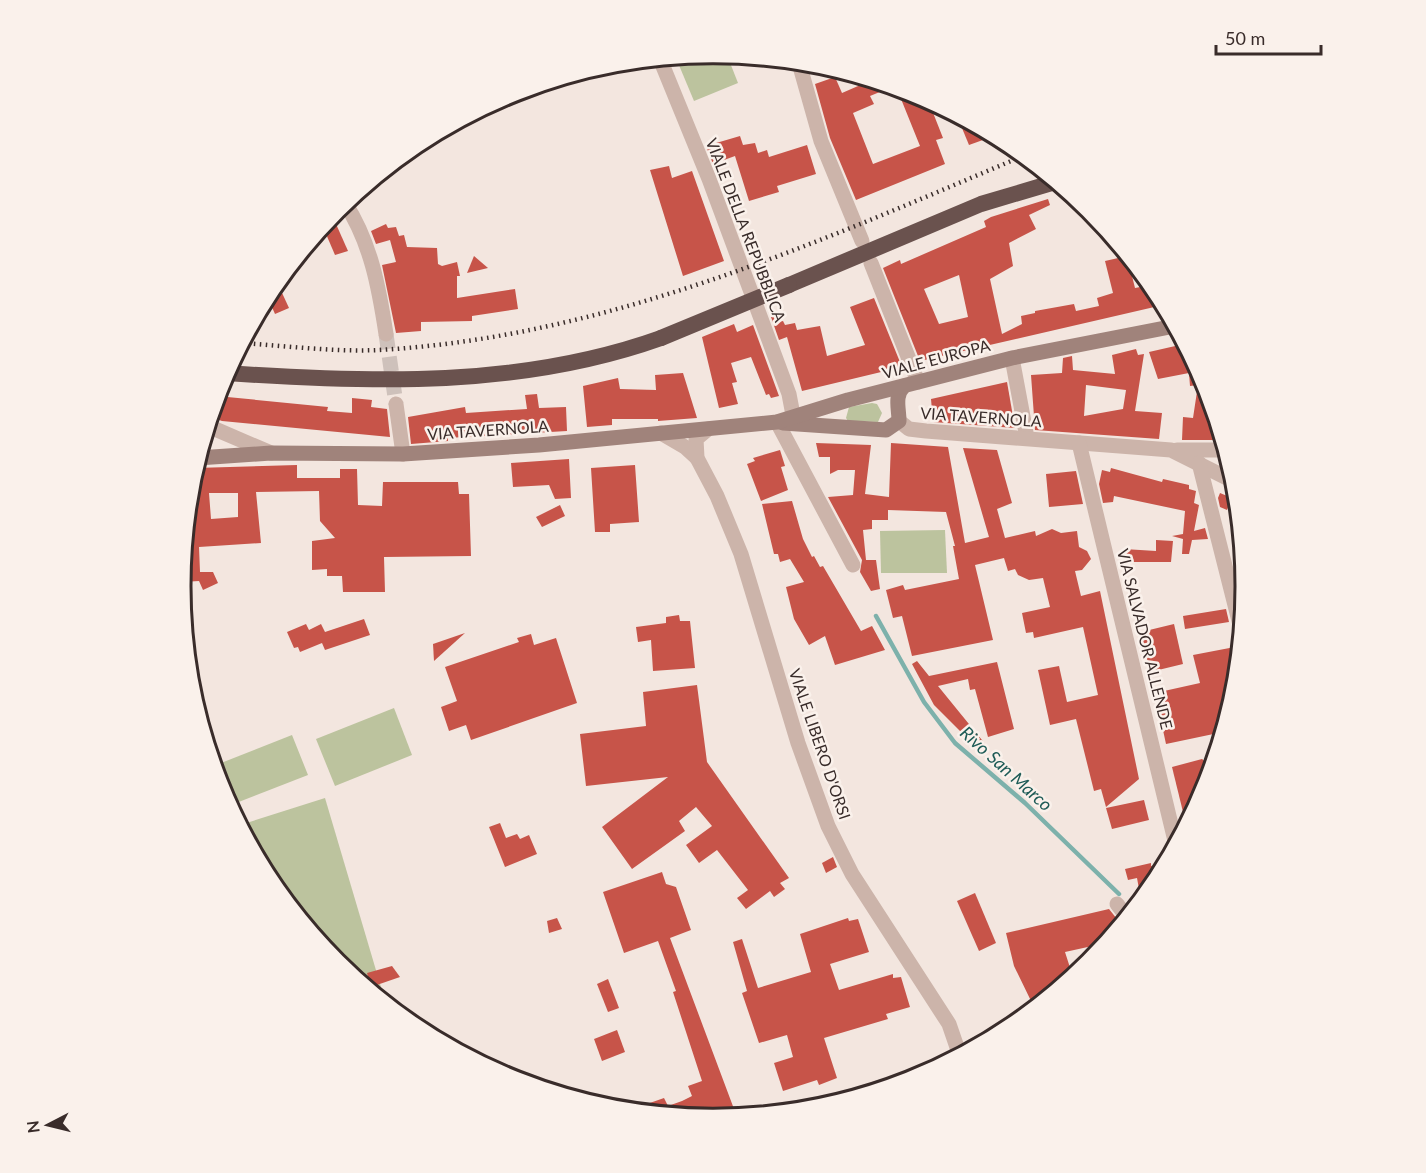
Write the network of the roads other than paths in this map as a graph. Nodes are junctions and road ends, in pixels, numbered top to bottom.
1 (663, 67) edge
2 (803, 73) edge
3 (1046, 185) edge
4 (350, 211) edge
5 (862, 241) dead end
6 (871, 263) dead end
7 (1166, 328) edge
8 (386, 334) tunnel mouth
9 (1012, 358) junction
10 (237, 374) edge
11 (901, 389) junction
12 (848, 400) junction
13 (396, 404) tunnel mouth
14 (793, 415) junction
15 (777, 422) junction
16 (899, 422) junction
17 (216, 429) edge
18 (708, 429) junction
19 (849, 429) junction
20 (661, 433) junction
21 (1027, 438) junction
22 (1079, 442) junction
23 (1171, 450) junction
24 (1217, 450) edge
25 (271, 453) junction
26 (403, 454) junction
27 (208, 457) edge
28 (697, 458) junction
29 (1199, 462) junction
30 (1223, 475) edge
31 (853, 565) dead end
32 (1235, 603) edge
33 (1173, 833) edge
34 (1117, 904) dead end
35 (1122, 911) edge
36 (957, 1048) edge

1 - 14 street, VIALE DELLA REPUBBLICA
2 - 5 street
3 - 10 highway, bridge
4 - 8 street
6 - 11 street
7 - 9 main road, VIALE EUROPA
9 - 11 main road, VIALE EUROPA
9 - 21 street
11 - 12 main road, VIALE EUROPA
11 - 16 main road
12 - 14 main road, VIALE EUROPA
12 - 19 main road
13 - 26 street
14 - 15 main road, VIALE EUROPA
15 - 18 main road, VIALE EUROPA
15 - 19 main road, VIA TAVERNOLA
15 - 31 street
16 - 19 main road, VIA TAVERNOLA
16 - 21 street, VIA TAVERNOLA
17 - 25 street
18 - 20 main road, VIA TAVERNOLA
18 - 28 street
20 - 26 main road, VIA TAVERNOLA
20 - 28 street
21 - 22 street, VIA TAVERNOLA
22 - 23 street, VIA TAVERNOLA
22 - 33 street, VIA SALVADOR ALLENDE
23 - 24 street
23 - 29 street, VIA TAVERNOLA
25 - 26 main road, VIA TAVERNOLA
25 - 27 main road, VIA TAVERNOLA
28 - 36 street, VIALE LIBERO D'ORSI
29 - 30 street, VIA TAVERNOLA
29 - 32 street
34 - 35 street

